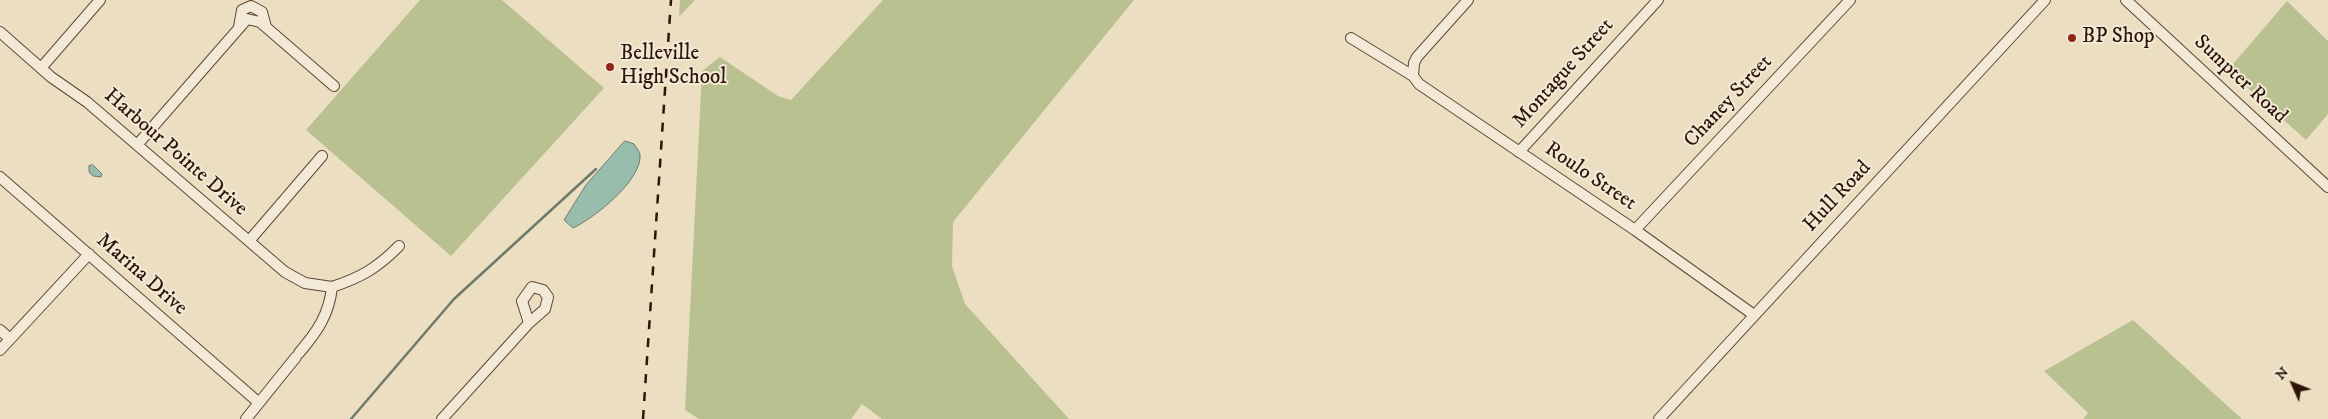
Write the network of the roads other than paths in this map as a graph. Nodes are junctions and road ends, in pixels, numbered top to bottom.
1 (100, 0) edge
2 (1468, 0) edge
3 (1658, 0) edge
4 (1850, 0) edge
5 (2045, 0) edge
6 (2126, 0) edge
7 (0, 32) edge
8 (1352, 38) dead end
9 (41, 68) junction
10 (1413, 71) junction
11 (334, 86) dead end
12 (137, 145) junction
13 (1519, 152) junction
14 (322, 156) dead end
15 (0, 176) edge
16 (2328, 187) edge
17 (1635, 230) junction
18 (249, 241) junction
19 (399, 246) dead end
20 (88, 254) junction
21 (332, 287) junction
22 (1754, 315) junction
23 (529, 323) dead end
24 (0, 330) edge
25 (10, 339) junction
26 (0, 350) edge
27 (258, 402) junction
28 (246, 419) edge
29 (442, 419) edge
30 (1659, 419) edge

1 - 9 street
2 - 10 street
3 - 13 street, Montague Street
4 - 17 street, Chaney Street
5 - 22 street, Hull Road
6 - 16 street, Sumpter Road
7 - 9 street, Harbour Pointe Drive
8 - 10 street, Roulo Street
9 - 12 street, Harbour Pointe Drive
10 - 13 street, Roulo Street
11 - 12 street
12 - 18 street, Harbour Pointe Drive
13 - 17 street, Roulo Street
14 - 18 street
15 - 20 street, Marina Drive
17 - 22 street, Roulo Street
18 - 21 street, Harbour Pointe Drive
19 - 21 street
20 - 25 street
20 - 27 street, Marina Drive
21 - 27 street
22 - 30 street, Hull Road
23 - 29 street
24 - 25 street
25 - 26 street
27 - 28 street

